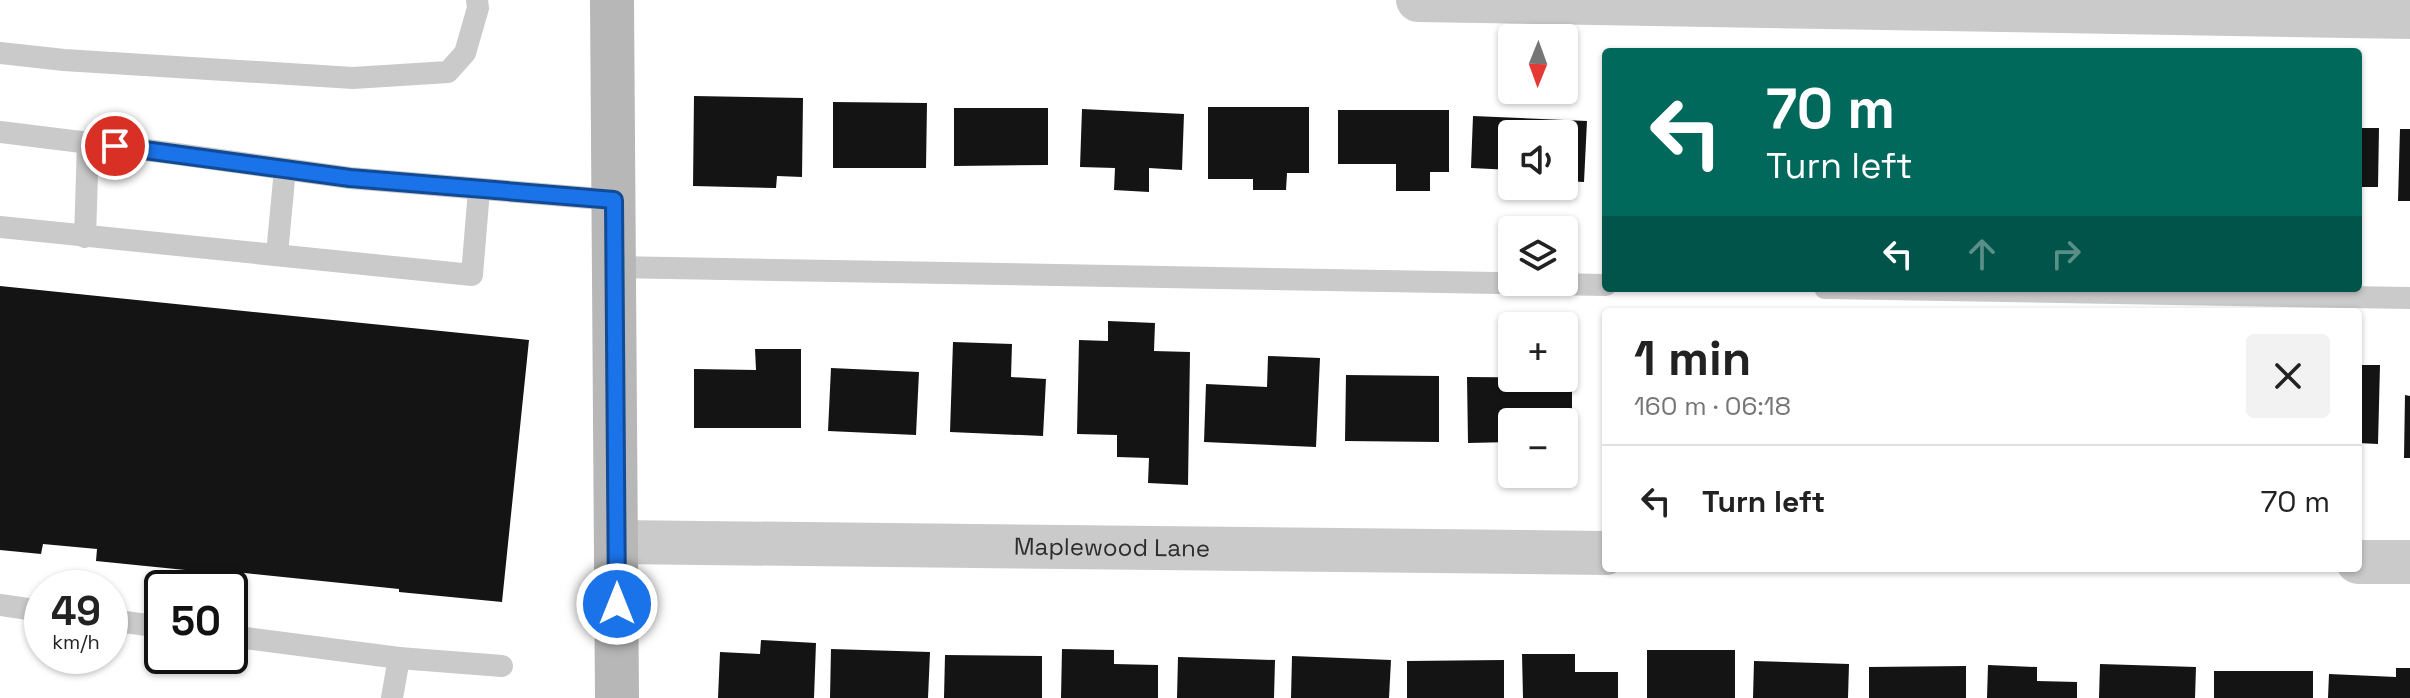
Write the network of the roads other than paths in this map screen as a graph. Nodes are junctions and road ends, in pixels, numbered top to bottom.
1 (477, 0) edge
2 (612, 0) edge
3 (1418, 0) edge
4 (2410, 17) edge
5 (0, 53) edge
6 (0, 132) edge
7 (88, 143) junction
8 (285, 169) junction
9 (479, 190) junction
10 (614, 200) junction
11 (0, 227) edge
12 (85, 237) junction
13 (277, 254) junction
14 (614, 267) junction
15 (1602, 285) edge
16 (2059, 292) edge
17 (2410, 298) edge
18 (616, 542) junction
19 (1602, 553) edge
20 (2362, 562) edge
21 (2410, 562) edge
22 (0, 605) edge
23 (24, 608) edge
24 (248, 638) edge
25 (399, 658) junction
26 (502, 666) dead end
27 (392, 698) edge
28 (617, 698) edge

1 - 5 lane
2 - 10 main road
3 - 4 street
6 - 7 lane
7 - 8 lane
7 - 12 lane
8 - 9 lane
8 - 13 lane
9 - 10 lane
9 - 13 lane
10 - 14 main road
11 - 12 lane
12 - 13 lane
14 - 15 lane
14 - 18 main road
16 - 17 lane
18 - 19 street, Maplewood Lane
18 - 28 main road
20 - 21 street
22 - 23 lane
24 - 25 lane
25 - 26 lane
25 - 27 lane

